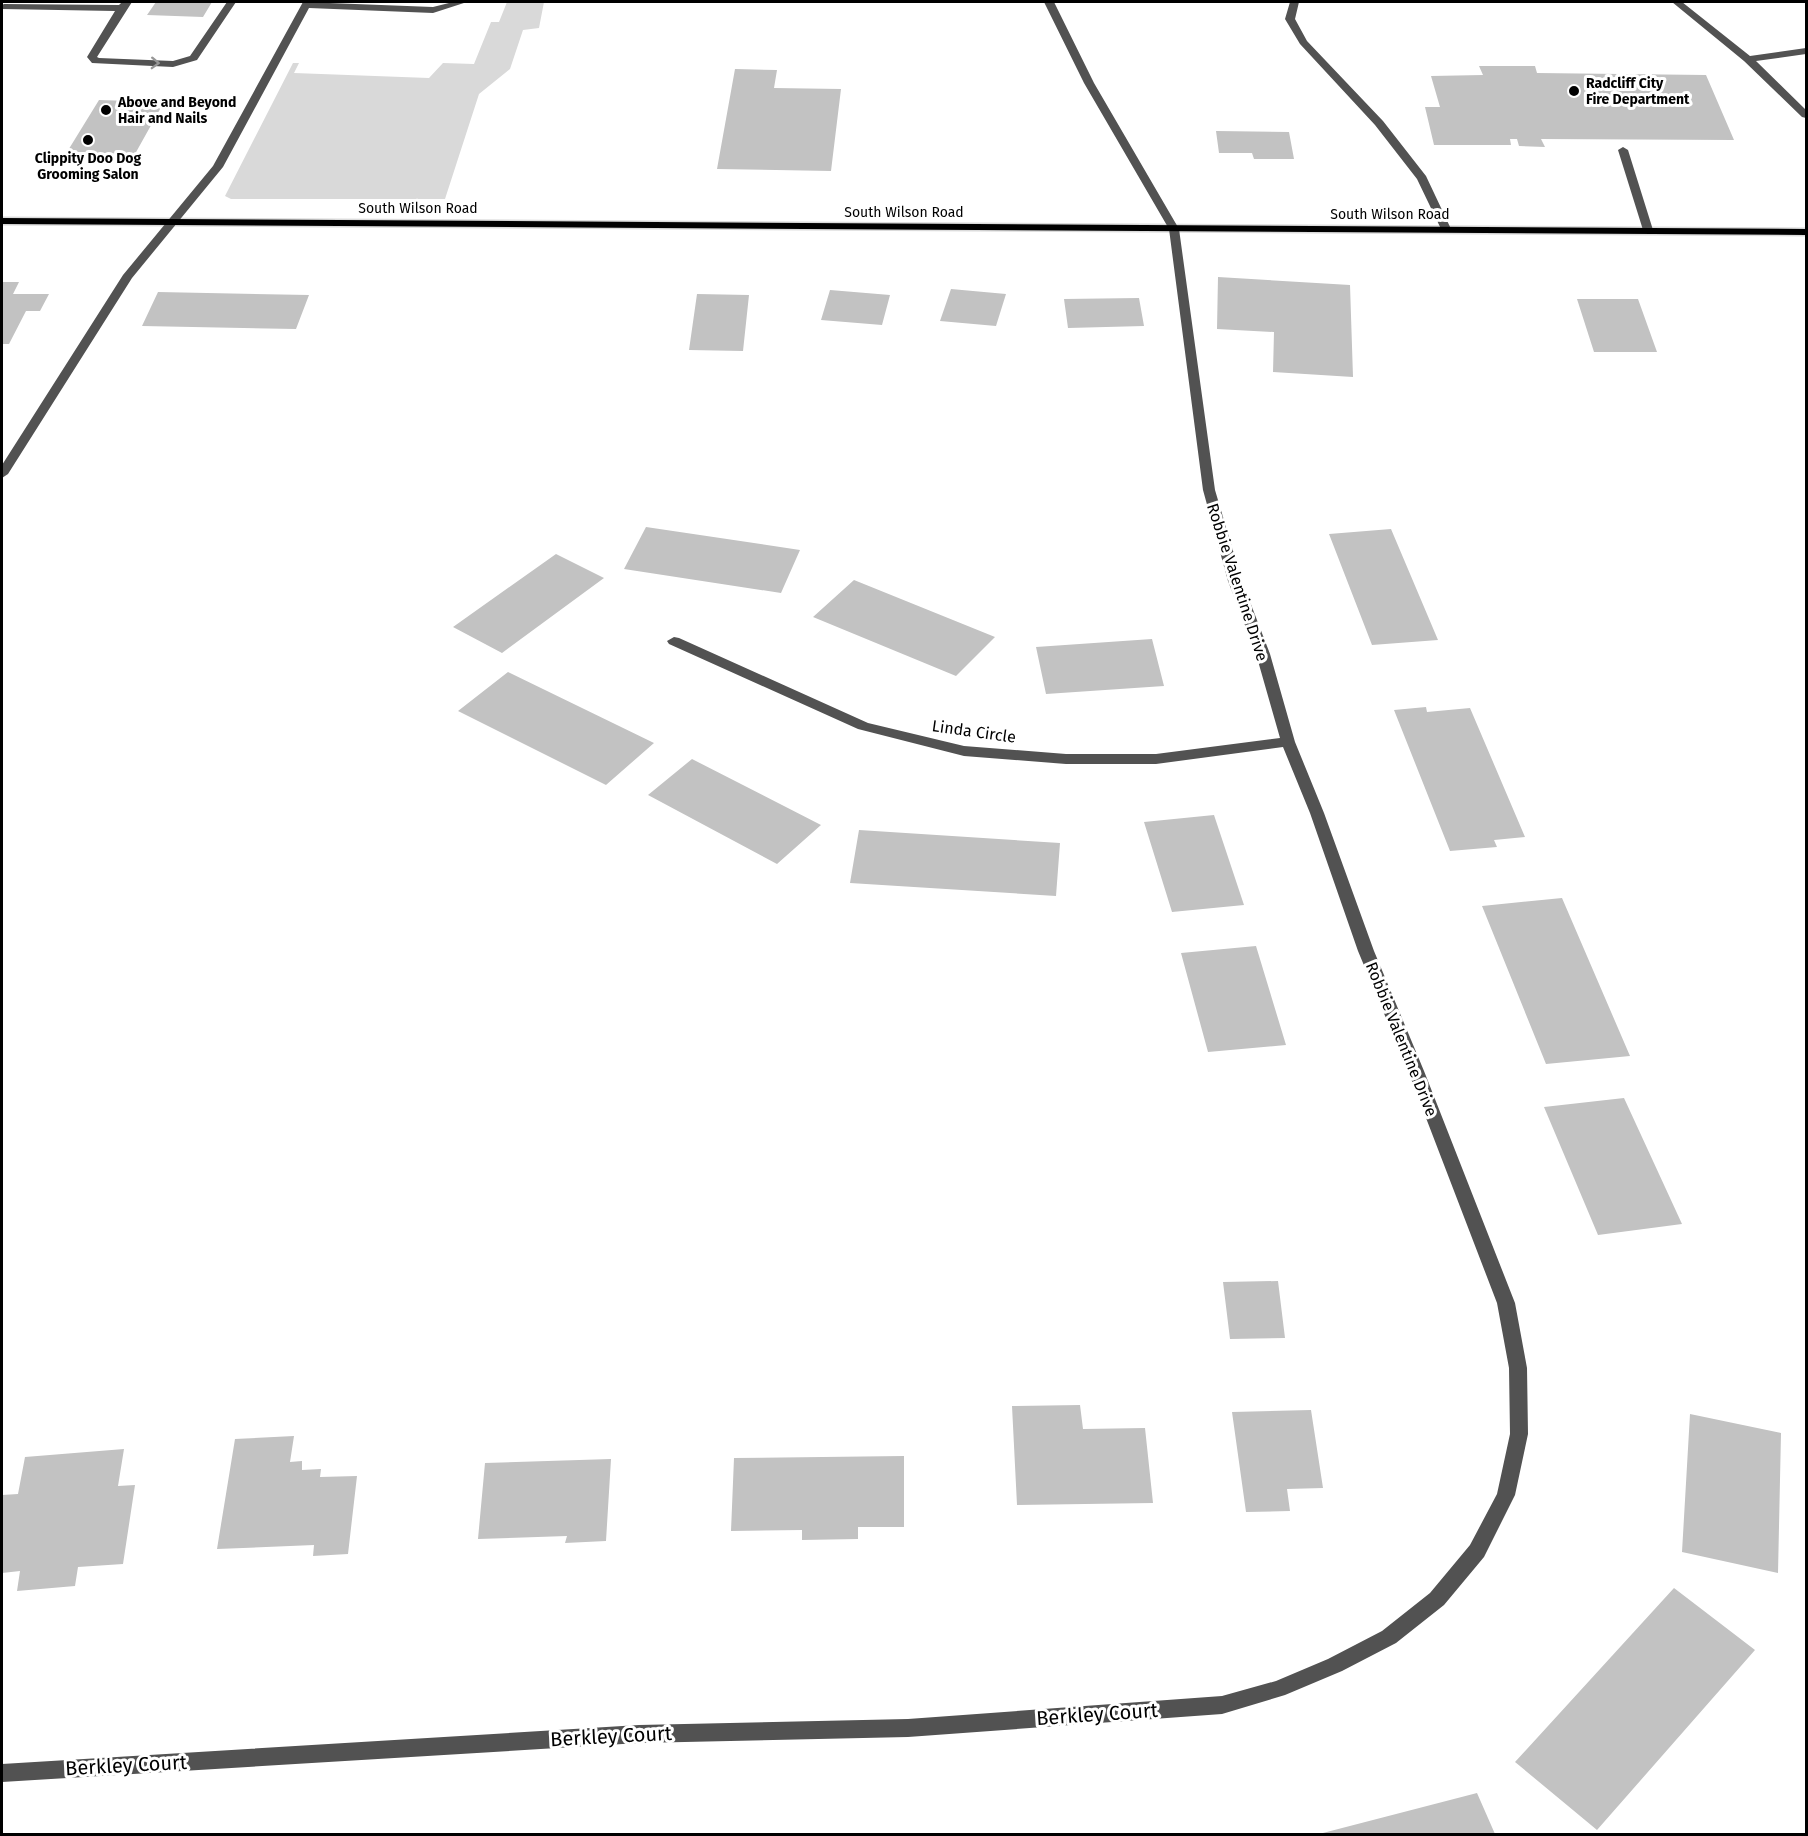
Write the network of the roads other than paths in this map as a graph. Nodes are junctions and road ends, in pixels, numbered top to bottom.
1 (231, 2) edge
2 (462, 2) edge
3 (1049, 2) edge
4 (1294, 2) edge
5 (1677, 2) edge
6 (306, 3) edge
7 (125, 5) edge
8 (4, 6) edge
9 (1806, 51) edge
10 (1748, 59) junction
11 (1806, 115) edge
12 (1623, 150) dead end
13 (2, 221) edge
14 (171, 221) junction
15 (1174, 229) junction
16 (1446, 229) junction
17 (1648, 230) junction
18 (1806, 232) edge
19 (2, 474) edge
20 (674, 641) dead end
21 (1288, 742) junction
22 (1222, 1705) joint
23 (2, 1773) edge

7 -> 1 street
2 - 6 street
3 - 15 street
4 - 16 street
5 - 10 street
6 - 14 street
7 - 8 street
9 - 10 street
10 - 11 street
12 - 17 street
13 - 14 main road, South Wilson Road
14 - 15 main road, South Wilson Road
14 - 19 street
15 - 16 main road, South Wilson Road
15 - 21 street, Robbie Valentine Drive
16 - 17 main road, South Wilson Road
17 - 18 main road, South Wilson Road
20 - 21 street, Linda Circle
21 - 22 street, Robbie Valentine Drive
22 - 23 street, Berkley Court

